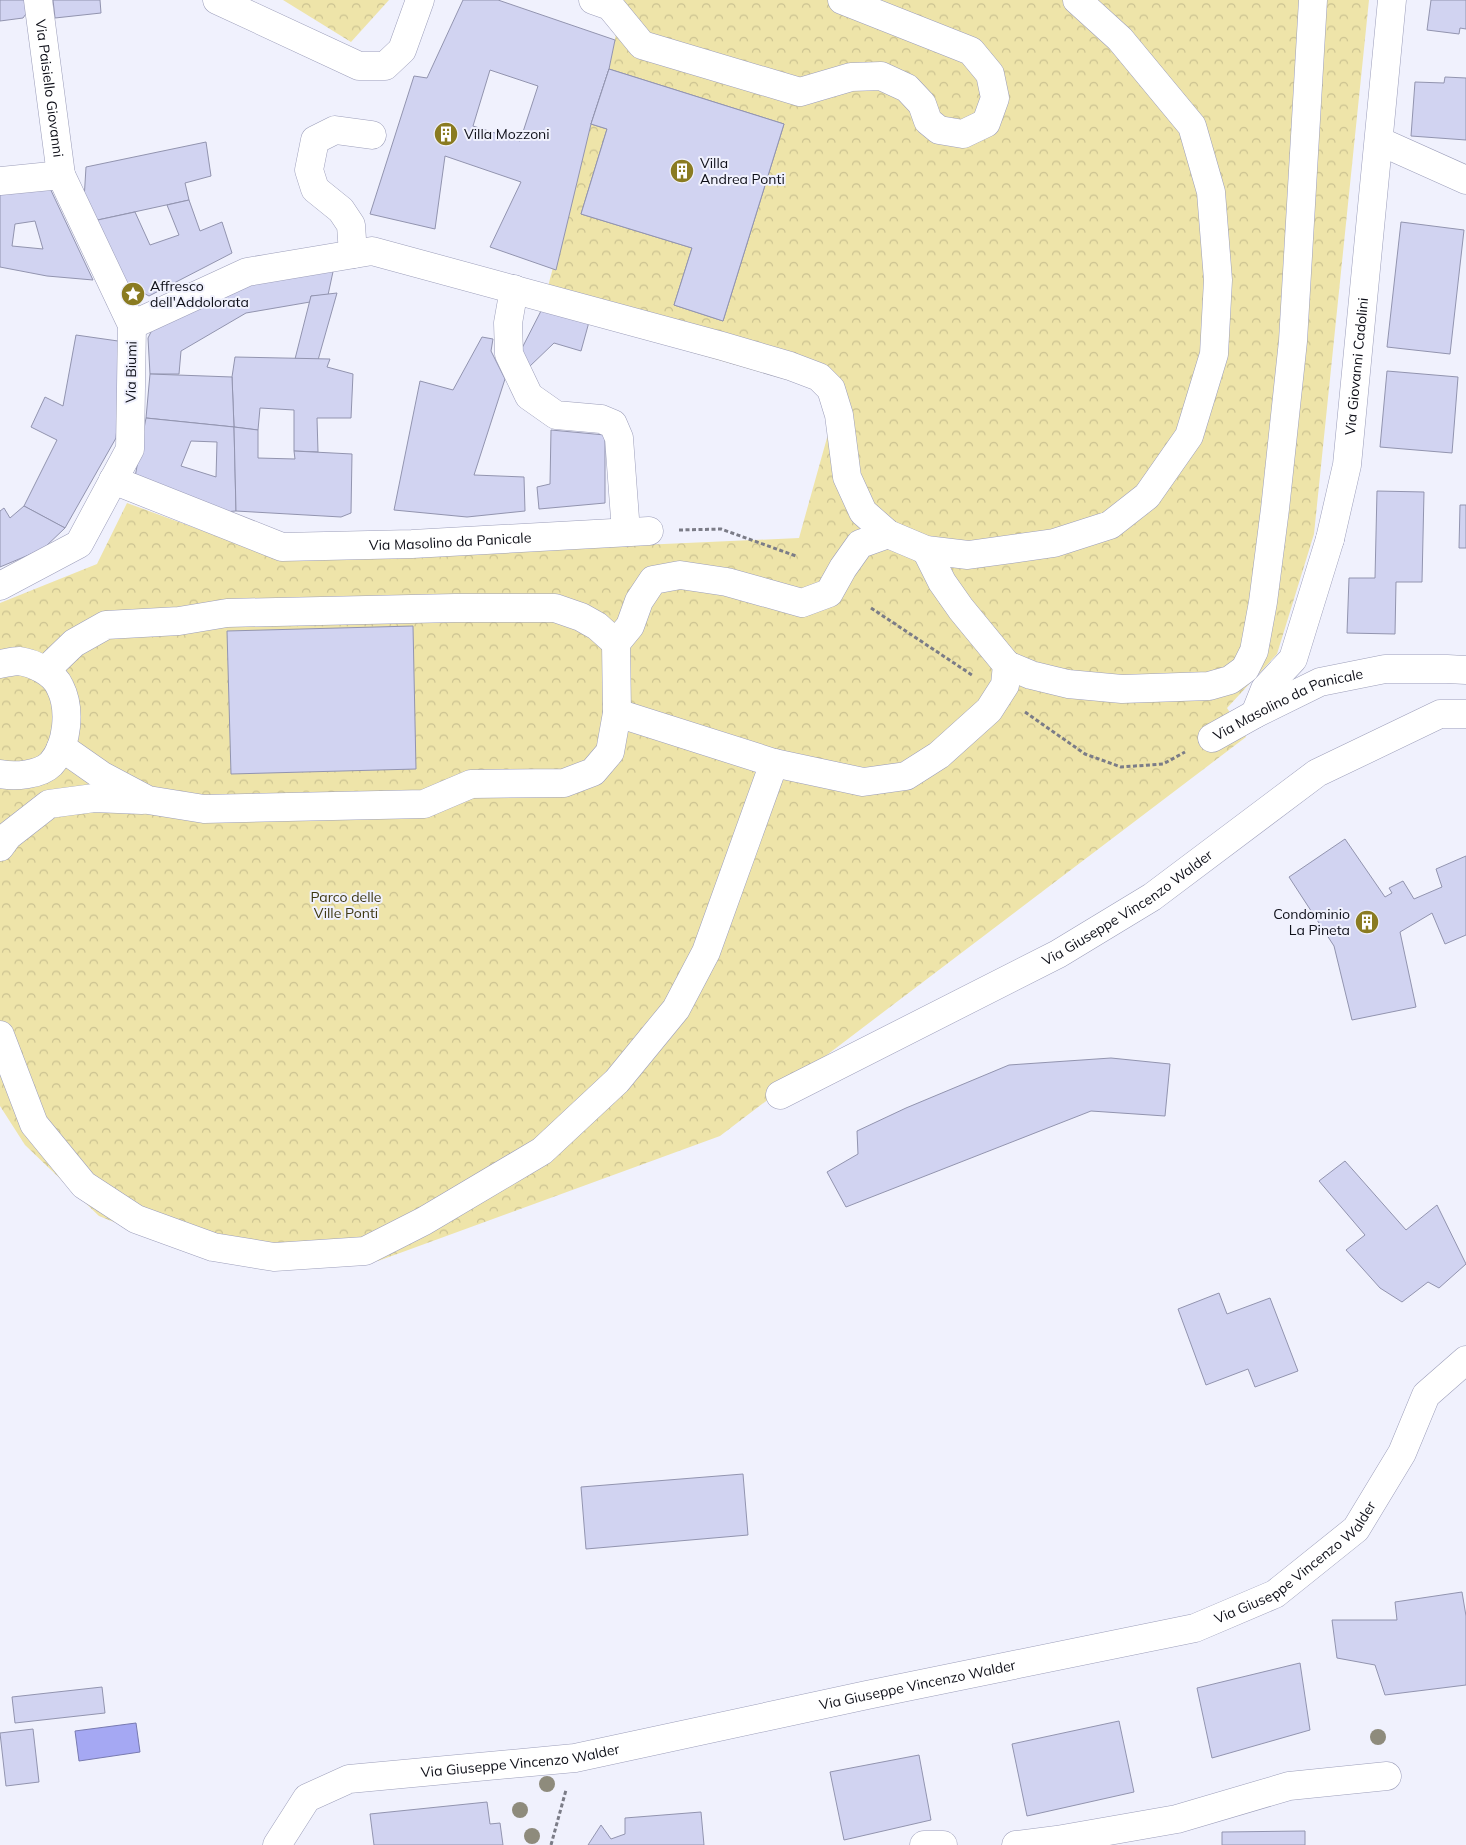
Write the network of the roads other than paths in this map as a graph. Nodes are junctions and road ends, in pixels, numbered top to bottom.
1 (38, 0) edge
2 (216, 0) edge
3 (420, 0) edge
4 (593, 0) edge
5 (842, 0) edge
6 (1077, 0) edge
7 (1313, 0) edge
8 (1392, 0) edge
9 (372, 135) dead end
10 (1380, 141) junction
11 (60, 175) junction
12 (1466, 180) edge
13 (0, 181) edge
14 (341, 256) junction
15 (514, 289) junction
16 (132, 325) junction
17 (113, 480) junction
18 (888, 534) junction
19 (926, 550) junction
20 (0, 586) edge
21 (616, 643) junction
22 (0, 664) edge
23 (1007, 665) junction
24 (46, 670) junction
25 (1466, 670) edge
26 (617, 713) junction
27 (1255, 714) junction
28 (1466, 714) edge
29 (1212, 738) road end
30 (61, 747) junction
31 (774, 763) junction
32 (0, 774) edge
33 (148, 800) junction
34 (0, 847) edge
35 (0, 1035) edge
36 (780, 1095) dead end
37 (1466, 1360) edge
38 (1387, 1776) dead end
39 (277, 1845) edge
40 (924, 1845) edge
41 (943, 1845) edge
42 (1016, 1845) edge

1 - 11 street, Via Paisiello Giovanni
2 - 3 street
4 - 5 street
6 - 19 street
7 - 23 street
8 - 10 street, Via Giovanni Cadolini
9 - 14 street
10 - 12 street
10 - 27 street, Via Giovanni Cadolini
11 - 13 street
11 - 16 street, Via Biumi
14 - 15 street
14 - 16 street
15 - 17 street, Via Masolino da Panicale
15 - 18 street
16 - 17 street, Via Biumi
17 - 20 street, Via Biumi
18 - 19 street
18 - 21 street
19 - 23 street
21 - 24 street
21 - 26 street
22 - 24 street
23 - 31 street
24 - 30 street
25 - 27 street, Via Masolino da Panicale
26 - 31 street
26 - 33 street
27 - 29 street, Via Masolino da Panicale
28 - 36 street, Via Giuseppe Vincenzo Walder
30 - 32 street
30 - 33 street
31 - 35 street
33 - 34 street
37 - 39 street, Via Giuseppe Vincenzo Walder
38 - 42 street
40 - 41 street

